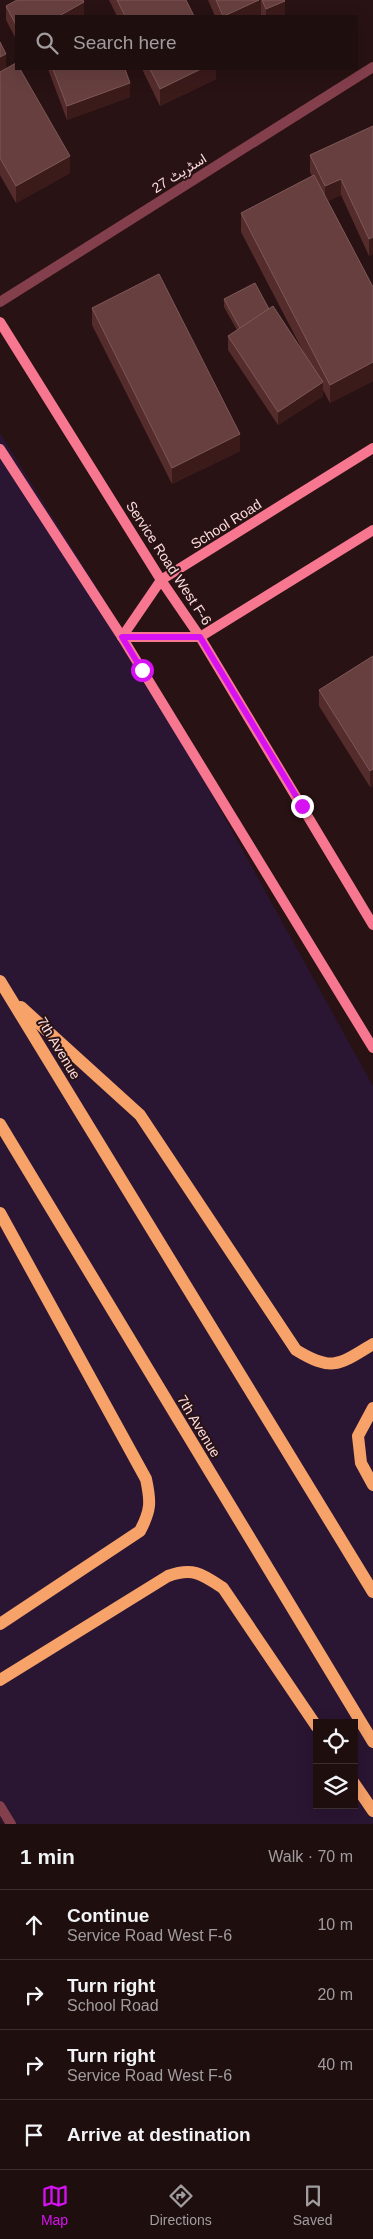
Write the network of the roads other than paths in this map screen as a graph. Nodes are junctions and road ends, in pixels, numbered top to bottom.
1 (373, 67) edge
2 (0, 302) edge
3 (0, 322) edge
4 (373, 448) edge
5 (0, 449) edge
6 (373, 530) edge
7 (161, 580) junction
8 (122, 637) junction
9 (200, 637) junction
10 (373, 925) edge
11 (0, 981) edge
12 (10, 997) junction
13 (373, 1048) edge
14 (0, 1124) edge
15 (0, 1213) edge
16 (373, 1344) edge
17 (373, 1408) edge
18 (373, 1485) edge
19 (373, 1592) edge
20 (0, 1624) edge
21 (0, 1680) edge
22 (313, 1721) edge
23 (373, 1742) edge
24 (358, 1789) edge
25 (0, 1806) edge
26 (373, 1811) edge
27 (11, 1824) edge

1 - 2 street, اسٹریٹ 27
3 - 7 street, Service Road West F-6
4 - 7 street, School Road
5 - 8 street
6 - 9 street
7 - 8 street, School Road
7 - 9 street, Service Road West F-6
8 - 9 street
8 - 13 street
9 - 10 street, Service Road West F-6
11 - 12 main road, 7th Avenue
12 - 16 main road
12 - 19 main road, 7th Avenue
14 - 23 main road, 7th Avenue
15 - 20 main road
17 - 18 main road
21 - 22 main road
24 - 26 main road
25 - 27 street

